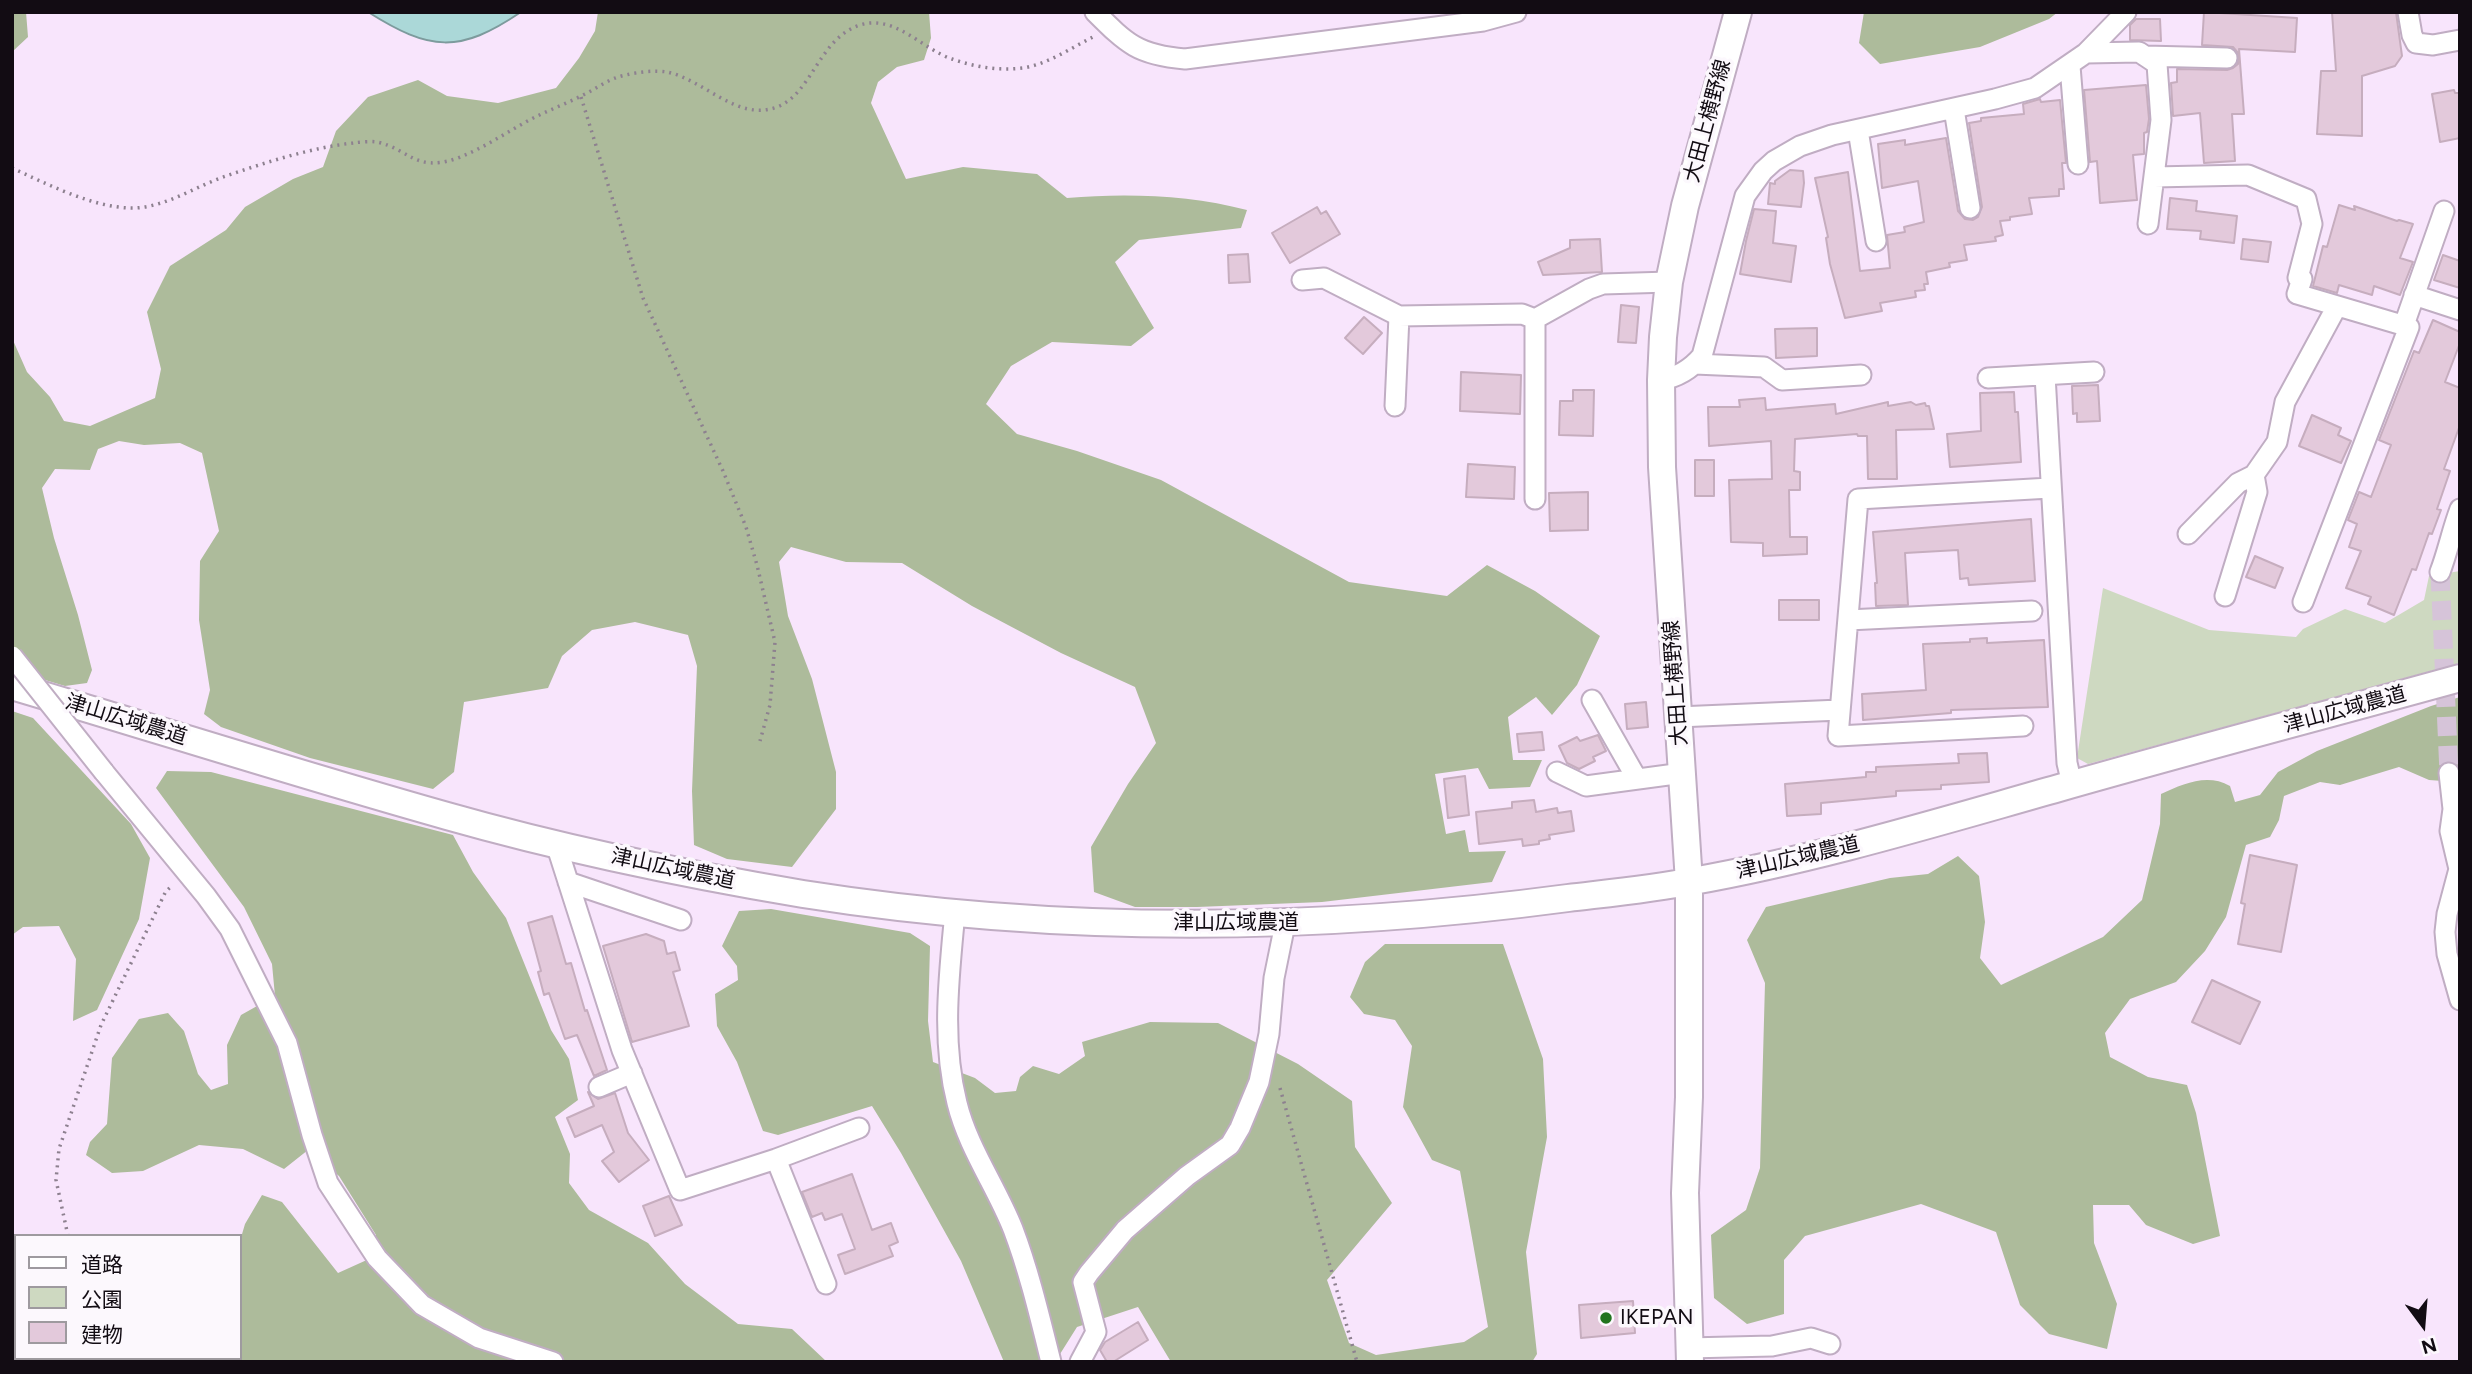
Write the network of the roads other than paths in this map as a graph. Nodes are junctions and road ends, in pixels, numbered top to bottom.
1 (1094, 12) edge
2 (1516, 12) edge
3 (1738, 12) edge
4 (2126, 12) edge
5 (2408, 12) edge
6 (2460, 40) edge
7 (2086, 53) junction
8 (2145, 55) junction
9 (2227, 58) dead end
10 (2070, 66) junction
11 (1954, 109) junction
12 (1858, 130) junction
13 (2078, 164) dead end
14 (2154, 177) junction
15 (1970, 208) dead end
16 (2444, 211) dead end
17 (2148, 224) dead end
18 (1876, 241) dead end
19 (1302, 280) dead end
20 (1669, 282) junction
21 (2414, 295) junction
22 (2337, 306) junction
23 (2460, 310) edge
24 (1399, 316) junction
25 (1535, 319) junction
26 (2404, 325) junction
27 (1695, 364) junction
28 (2094, 372) dead end
29 (1861, 375) dead end
30 (2045, 375) junction
31 (1988, 378) dead end
32 (1661, 380) junction
33 (1395, 406) dead end
34 (2254, 475) junction
35 (2050, 488) junction
36 (1535, 499) dead end
37 (2460, 509) edge
38 (2188, 534) dead end
39 (2449, 560) tunnel mouth
40 (2225, 596) dead end
41 (2303, 602) dead end
42 (2032, 611) dead end
43 (1848, 620) junction
44 (12, 656) edge
45 (2460, 678) edge
46 (12, 687) edge
47 (1592, 700) dead end
48 (1840, 709) junction
49 (1678, 717) junction
50 (2024, 726) dead end
51 (1557, 772) dead end
52 (1683, 773) junction
53 (2449, 773) tunnel mouth
54 (1637, 779) junction
55 (2072, 784) junction
56 (2456, 807) edge
57 (556, 844) junction
58 (568, 882) junction
59 (1689, 882) junction
60 (955, 912) junction
61 (681, 920) dead end
62 (1285, 924) junction
63 (2460, 1000) edge
64 (632, 1073) junction
65 (599, 1087) dead end
66 (859, 1128) dead end
67 (776, 1159) junction
68 (826, 1283) dead end
69 (1830, 1344) dead end
70 (1689, 1355) edge
71 (553, 1362) edge
72 (1051, 1362) edge
73 (1080, 1362) edge

1 - 2 street
3 - 20 street, 大田上横野線
4 - 7 street
5 - 6 street
7 - 8 street
7 - 10 street
8 - 9 street
8 - 14 street
10 - 11 street
10 - 13 street
11 - 12 street
11 - 15 street
12 - 18 street
12 - 27 street
14 - 17 street
14 - 22 street
16 - 21 street
19 - 24 street
20 - 25 street
20 - 32 street, 大田上横野線
21 - 23 street
21 - 26 street
22 - 26 street
22 - 34 street
24 - 25 street
24 - 33 street
25 - 36 street
26 - 41 street
27 - 29 street
27 - 32 street
28 - 30 street
30 - 31 street
30 - 35 street
32 - 49 street, 大田上横野線
34 - 38 street
34 - 40 street
35 - 43 street
35 - 55 street
37 - 39 street
42 - 43 street
43 - 48 street
44 - 71 street, bridge
45 - 55 street, 津山広域農道
46 - 57 street, 津山広域農道
47 - 54 street
48 - 49 street
48 - 50 street
49 - 52 street, 大田上横野線
51 - 54 street
52 - 54 street
52 - 59 street, 大田上横野線
53 - 56 street
55 - 59 street, 津山広域農道
56 - 63 street
57 - 58 street
57 - 60 street, 津山広域農道
58 - 61 street
58 - 64 street
59 - 62 street, 津山広域農道
59 - 70 street, 大田上横野線
60 - 62 street, 津山広域農道
60 - 72 street
62 - 73 street
64 - 65 street
64 - 67 street
66 - 67 street
67 - 68 street
69 - 70 street

